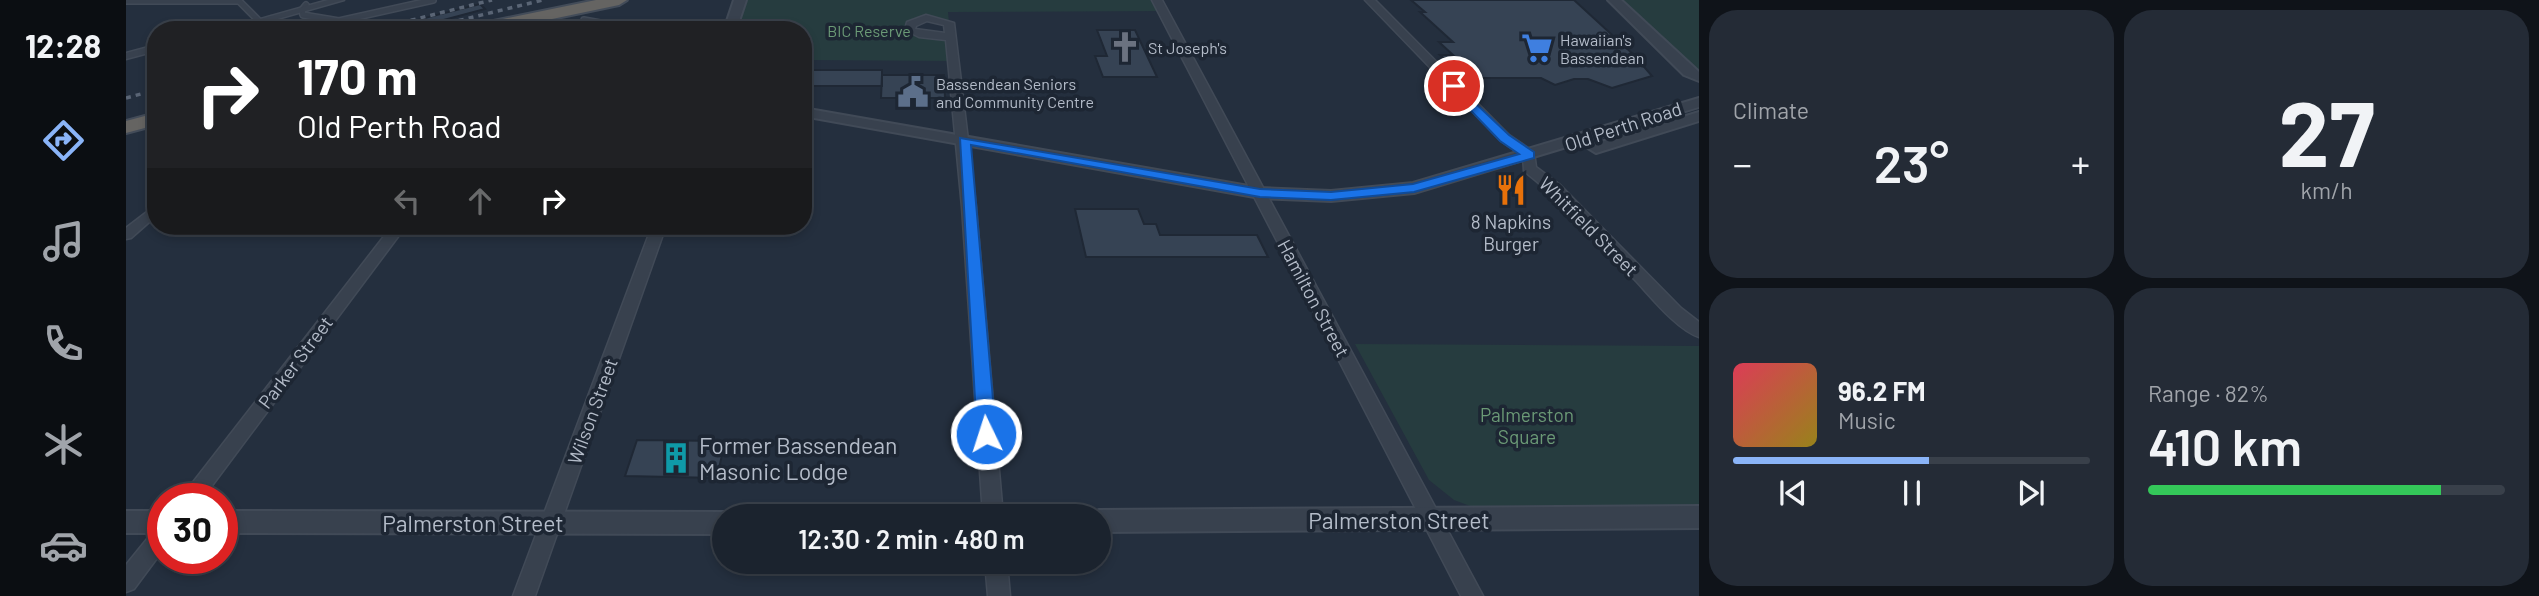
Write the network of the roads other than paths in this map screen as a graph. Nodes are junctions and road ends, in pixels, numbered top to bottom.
1 (324, 0) edge
2 (339, 0) edge
3 (433, 0) edge
4 (578, 0) edge
5 (619, 0) edge
6 (740, 0) edge
7 (1157, 0) edge
8 (1370, 0) edge
9 (1614, 0) edge
10 (126, 1) edge
11 (304, 8) junction
12 (584, 20) dead end
13 (260, 21) edge
14 (264, 21) edge
15 (490, 21) edge
16 (518, 21) edge
17 (589, 21) edge
18 (733, 21) edge
19 (951, 37) dead end
20 (147, 49) edge
21 (126, 54) edge
22 (1694, 74) edge
23 (1699, 86) edge
24 (1699, 102) edge
25 (812, 114) edge
26 (1699, 116) edge
27 (147, 121) edge
28 (812, 121) edge
29 (126, 127) edge
30 (964, 145) junction
31 (1529, 162) junction
32 (1262, 198) junction
33 (147, 217) edge
34 (126, 235) edge
35 (392, 235) edge
36 (656, 235) edge
37 (1699, 331) edge
38 (202, 483) edge
39 (992, 504) edge
40 (1699, 517) edge
41 (1432, 520) junction
42 (1111, 521) edge
43 (126, 522) edge
44 (147, 522) edge
45 (238, 522) edge
46 (712, 523) edge
47 (551, 524) junction
48 (147, 555) edge
49 (997, 574) edge
50 (126, 582) edge
51 (524, 596) edge
52 (999, 596) edge
53 (1472, 596) edge

1 - 11 street
2 - 11 street
3 - 11 lane
4 - 15 highway
5 - 16 highway
6 - 18 street
7 - 32 street, Hamilton Street
8 - 31 street, Whitfield Street
9 - 22 street
10 - 13 lane
11 - 14 street
12 - 17 lane
19 - 30 street
20 - 21 street
22 - 23 street
24 - 31 street, Old Perth Road
25 - 30 street, Old Perth Road
26 - 31 street, Old Perth Road
27 - 29 highway
28 - 30 street, Old Perth Road
30 - 32 street, Old Perth Road
30 - 39 street
31 - 32 street, Old Perth Road
31 - 37 street, Whitfield Street
32 - 41 street, Hamilton Street
33 - 34 street
35 - 38 street, Parker Street
36 - 47 street, Wilson Street
40 - 41 street, Palmerston Street
41 - 42 street, Palmerston Street
41 - 53 street, Hamilton Street
43 - 44 street
45 - 47 street, Palmerston Street
46 - 47 street, Palmerston Street
47 - 51 street, Wilson Street
48 - 50 street
49 - 52 street

